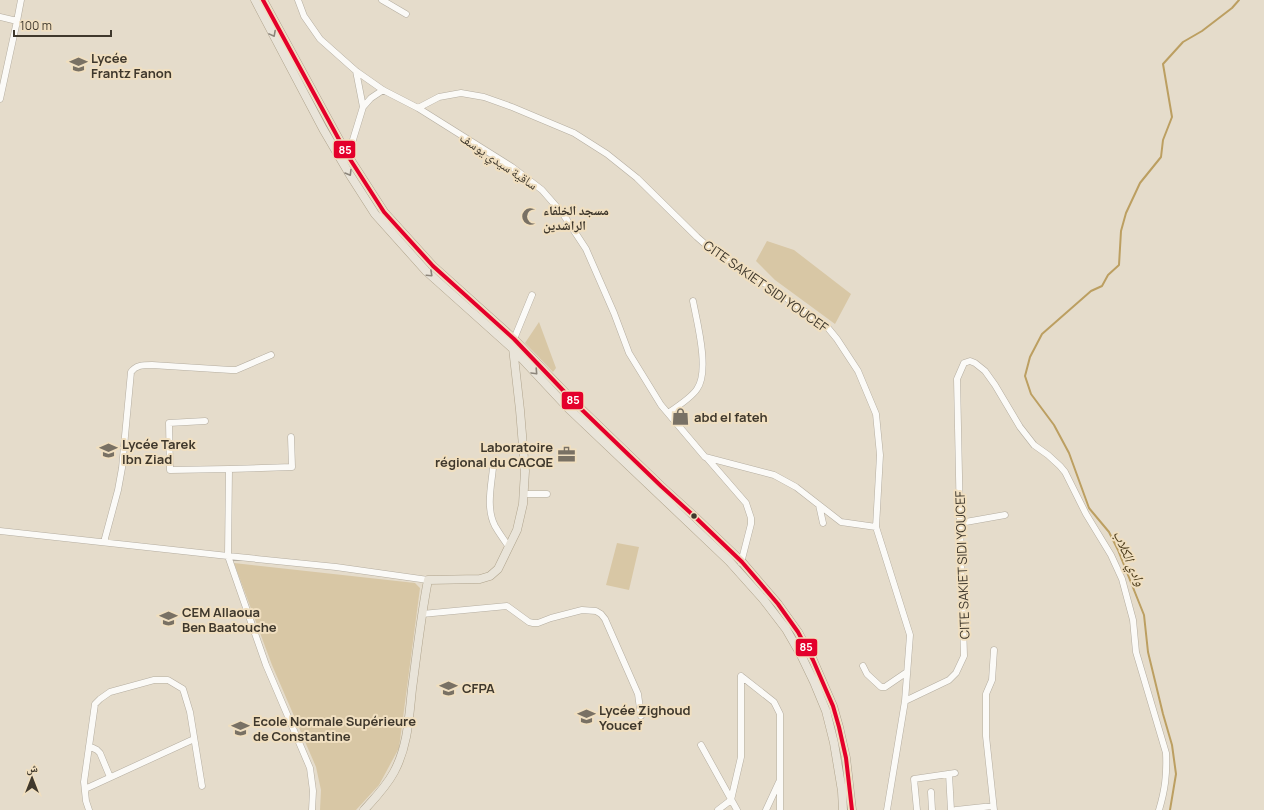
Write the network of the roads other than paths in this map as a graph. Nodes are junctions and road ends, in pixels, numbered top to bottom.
1 (21, 0) edge
2 (255, 0) edge
3 (263, 0) edge
4 (298, 0) edge
5 (382, 0) edge
6 (406, 14) dead end
7 (0, 17) edge
8 (17, 20) junction
9 (356, 71) junction
10 (383, 90) junction
11 (0, 99) edge
12 (363, 107) junction
13 (418, 108) junction
14 (345, 159) junction
15 (532, 295) dead end
16 (693, 300) dead end
17 (514, 339) junction
18 (512, 348) junction
19 (272, 355) dead end
20 (668, 413) junction
21 (205, 421) dead end
22 (291, 438) dead end
23 (705, 457) junction
24 (492, 468) dead end
25 (229, 469) junction
26 (524, 494) junction
27 (547, 494) dead end
28 (819, 506) junction
29 (1005, 515) dead end
30 (823, 523) dead end
31 (960, 523) junction
32 (876, 527) junction
33 (0, 530) edge
34 (104, 542) junction
35 (509, 547) junction
36 (228, 556) junction
37 (742, 562) junction
38 (736, 570) junction
39 (428, 580) junction
40 (422, 614) junction
41 (994, 650) dead end
42 (863, 666) dead end
43 (908, 672) junction
44 (905, 701) junction
45 (642, 716) dead end
46 (194, 739) junction
47 (701, 745) dead end
48 (89, 746) junction
49 (110, 777) junction
50 (780, 780) junction
51 (202, 786) dead end
52 (85, 789) junction
53 (931, 792) dead end
54 (731, 800) junction
55 (994, 808) edge
56 (89, 810) edge
57 (312, 810) edge
58 (364, 810) edge
59 (718, 810) edge
60 (737, 810) edge
61 (766, 810) edge
62 (780, 810) edge
63 (843, 810) edge
64 (852, 810) edge
65 (887, 810) edge
66 (917, 810) edge
67 (932, 810) edge
68 (952, 810) edge
69 (956, 810) edge
70 (1159, 810) edge

1 - 8 street
2 -> 14 main road
3 - 14 main road
4 - 9 street, ساقية سيدي يوسف
5 - 6 street
7 - 8 street
8 - 11 street
9 - 10 street, ساقية سيدي يوسف
9 - 12 street
10 - 12 street
10 - 13 street, ساقية سيدي يوسف
12 - 14 street
13 - 20 street, ساقية سيدي يوسف
13 - 32 street, CITE SAKIET SIDI YOUCEF
14 - 17 main road
14 -> 18 main road
15 - 17 street
16 - 20 street
17 - 18 main road
17 - 37 main road
18 - 26 main road
18 -> 38 main road
19 - 34 street
20 - 23 street, ساقية سيدي يوسف
21 - 25 street
22 - 25 street
23 - 28 street
23 - 37 street, ساقية سيدي يوسف
24 - 35 street
25 - 36 street
26 - 27 street
26 - 35 main road
28 - 30 street
28 - 32 street
29 - 31 street
31 - 44 street, CITE SAKIET SIDI YOUCEF
31 - 70 street, CITE SAKIET SIDI YOUCEF
32 - 43 street, CITE SAKIET SIDI YOUCEF
33 - 34 street
34 - 36 street
35 - 39 main road
36 - 39 street
36 - 57 street
37 - 38 street
37 - 64 main road
38 - 63 main road
39 - 40 main road
40 - 45 street
40 - 58 main road
41 - 55 street
42 - 43 street
43 - 44 street, CITE SAKIET SIDI YOUCEF
44 - 65 street, CITE SAKIET SIDI YOUCEF
46 - 48 street
46 - 49 street
46 - 51 street
47 - 54 street
48 - 49 street
48 - 52 street
49 - 52 street
50 - 54 street
50 - 61 street
50 - 62 street
52 - 56 street
53 - 67 street
54 - 59 street
54 - 60 street
55 - 69 street
66 - 68 street

